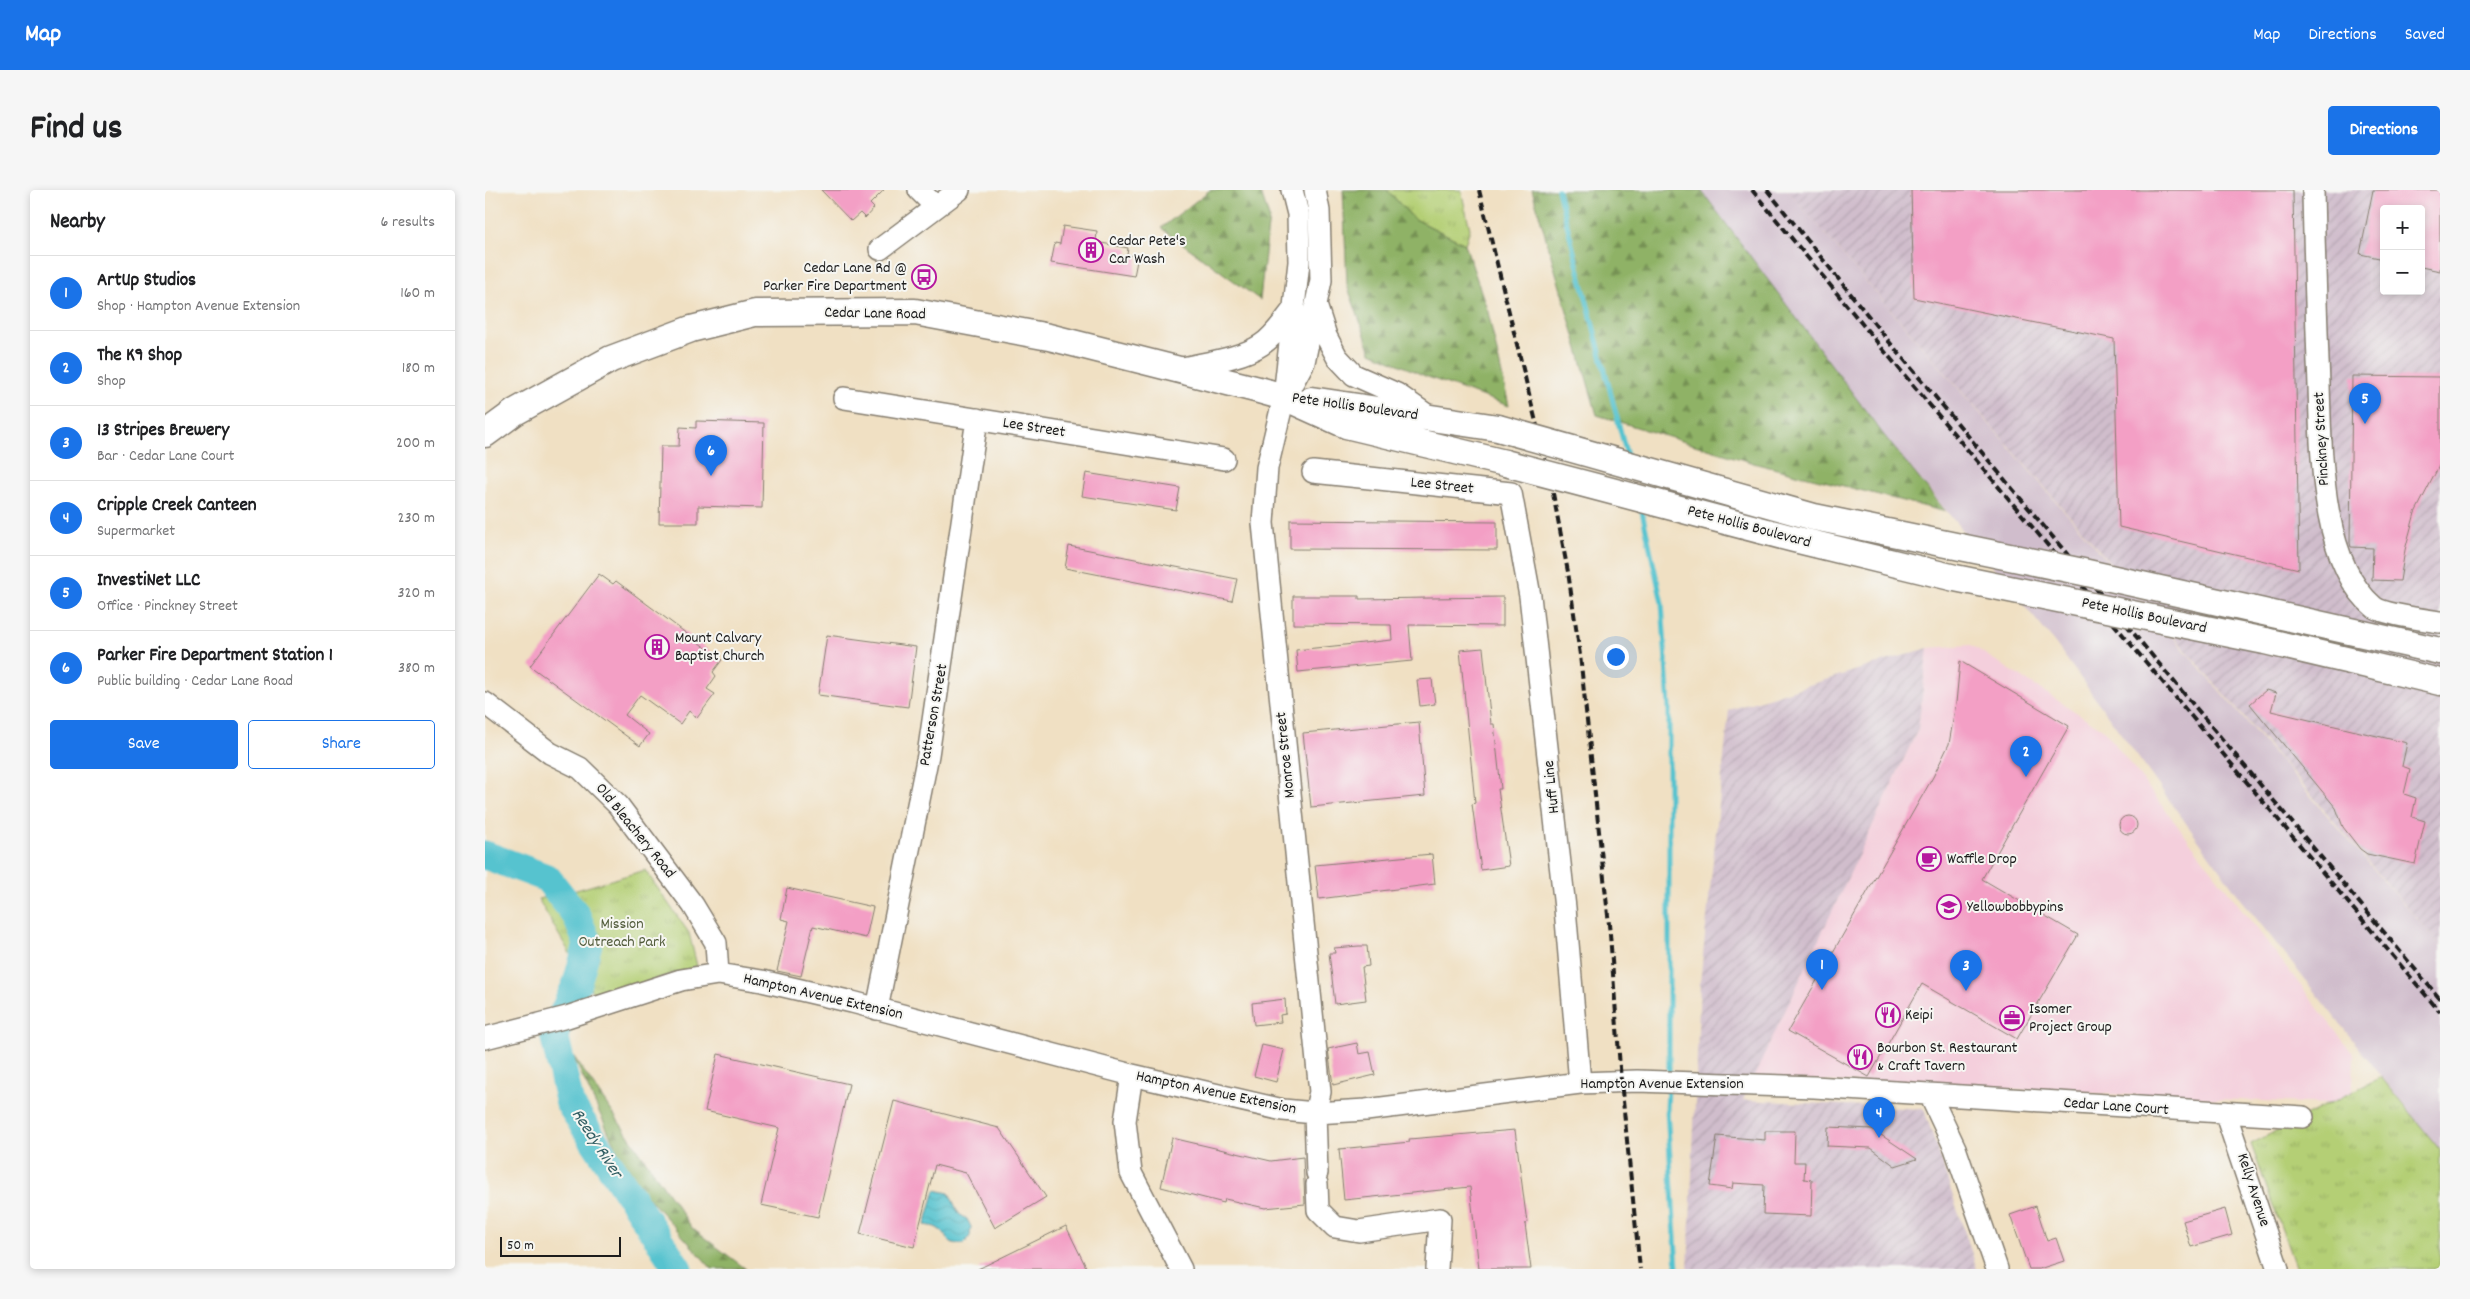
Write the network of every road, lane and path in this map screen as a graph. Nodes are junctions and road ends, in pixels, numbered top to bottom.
1 (919, 190) edge
2 (959, 190) edge
3 (1292, 190) edge
4 (1315, 190) edge
5 (2313, 190) edge
6 (936, 208) junction
7 (880, 249) dead end
8 (1317, 305) junction
9 (1294, 308) junction
10 (1178, 369) junction
11 (1284, 397) junction
12 (844, 398) dead end
13 (1432, 418) junction
14 (977, 419) junction
15 (485, 434) edge
16 (1224, 459) dead end
17 (1313, 472) dead end
18 (1511, 493) joint
19 (2440, 622) edge
20 (2440, 651) edge
21 (2440, 682) edge
22 (485, 703) edge
23 (718, 974) junction
24 (877, 1009) junction
25 (485, 1038) edge
26 (1132, 1075) junction
27 (1580, 1083) junction
28 (1930, 1095) junction
29 (2225, 1112) junction
30 (1315, 1113) junction
31 (2303, 1116) dead end
32 (1181, 1269) edge
33 (1437, 1269) edge
34 (1997, 1269) edge
35 (2278, 1269) edge

1 - 6 street
2 - 6 street
3 - 9 street
4 - 8 street
5 - 19 street, Pinckney Street
6 - 7 street
8 - 11 street
8 - 13 street
9 - 10 street
9 - 11 street
10 - 11 main road, Cedar Lane Road
10 - 15 main road, Cedar Lane Road
11 - 13 main road, Pete Hollis Boulevard
11 - 21 main road, Pete Hollis Boulevard, bridge
11 - 30 street, Monroe Street
12 - 14 street, Lee Street
13 - 20 main road, Pete Hollis Boulevard, bridge
14 - 16 street, Lee Street
14 - 24 street, Patterson Street
17 - 18 street, Lee Street
18 - 27 street, Huff Line
22 - 23 street, Old Bleachery Road
23 - 24 street, Hampton Avenue Extension
23 - 25 street, Hampton Avenue Extension
24 - 26 street, Hampton Avenue Extension
26 - 30 street, Hampton Avenue Extension
26 - 32 street
27 - 28 street, Hampton Avenue Extension
27 - 30 street, Hampton Avenue Extension
28 - 29 street, Cedar Lane Court
28 - 34 street
29 - 31 street, Cedar Lane Court
29 - 35 street, Kelly Avenue
30 - 33 street, Monroe Street

